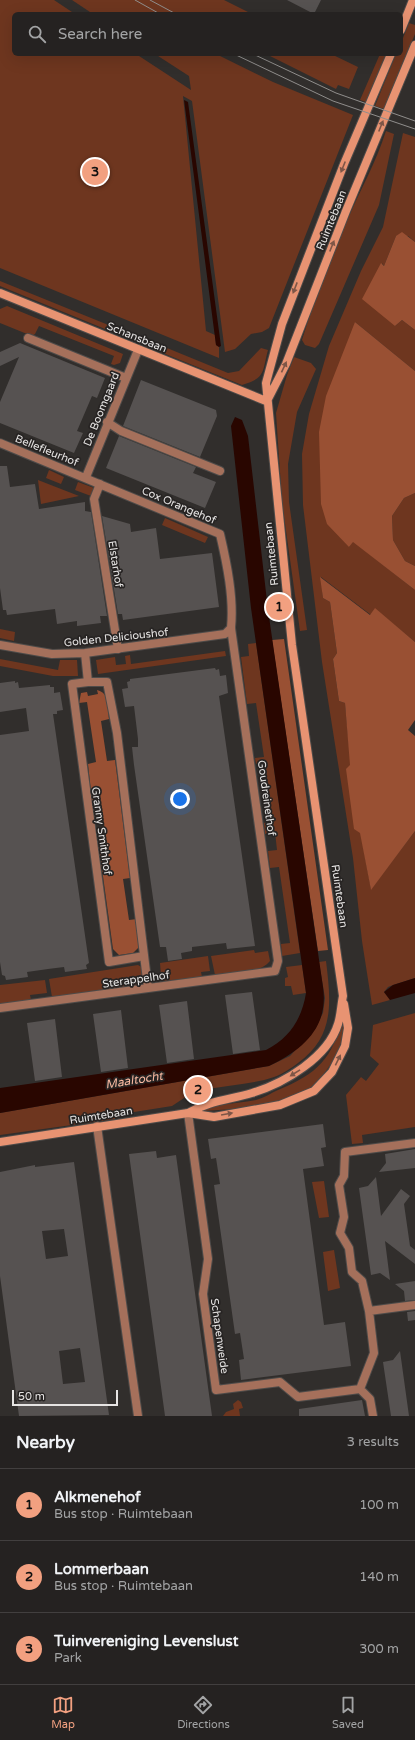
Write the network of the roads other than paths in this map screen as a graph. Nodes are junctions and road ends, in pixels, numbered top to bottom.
1 (413, 0) edge
2 (403, 25) edge
3 (415, 45) edge
4 (389, 56) edge
5 (2, 296) edge
6 (28, 338) dead end
7 (138, 350) junction
8 (126, 378) junction
9 (266, 402) junction
10 (107, 422) junction
11 (0, 443) edge
12 (220, 471) dead end
13 (86, 477) junction
14 (100, 484) junction
15 (232, 628) junction
16 (0, 644) edge
17 (118, 649) junction
18 (85, 653) junction
19 (88, 682) junction
20 (144, 956) junction
21 (275, 971) joint
22 (148, 988) junction
23 (343, 996) junction
24 (0, 1008) edge
25 (188, 1112) junction
26 (98, 1126) junction
27 (0, 1142) edge
28 (415, 1143) edge
29 (415, 1305) edge
30 (369, 1311) junction
31 (360, 1389) junction
32 (138, 1416) edge
33 (373, 1416) edge

1 - 2 street
9 -> 3 street, Ruimtebaan
4 -> 9 street, Ruimtebaan
5 - 7 street, Schansbaan
6 - 8 street
7 - 8 street, De Boomgaard
7 - 9 street, Schansbaan
8 - 10 street, De Boomgaard
9 - 23 street, Ruimtebaan
10 - 12 street
10 - 13 street, De Boomgaard
11 - 13 street, Bellefleurhof
13 - 14 street, Cox Orangehof
14 - 15 street, Cox Orangehof
14 - 17 street, Elstarhof
15 - 17 street, Golden Delicioushof
15 - 21 street, Goudreinethof
16 - 18 street, Golden Delicioushof
17 - 18 street, Golden Delicioushof
18 - 19 street
19 - 20 street, Granny Smithhof
19 - 20 street, Granny Smithhof
20 - 22 street, Granny Smithhof
21 - 22 street, Sterappelhof
22 - 24 street, Sterappelhof
23 -> 25 street, Ruimtebaan
25 -> 23 street
25 - 26 street, Ruimtebaan
25 - 31 street, Schapenweide
26 - 27 street, Ruimtebaan
26 - 32 street
28 - 30 street
29 - 30 street
30 - 31 street
31 - 33 street

